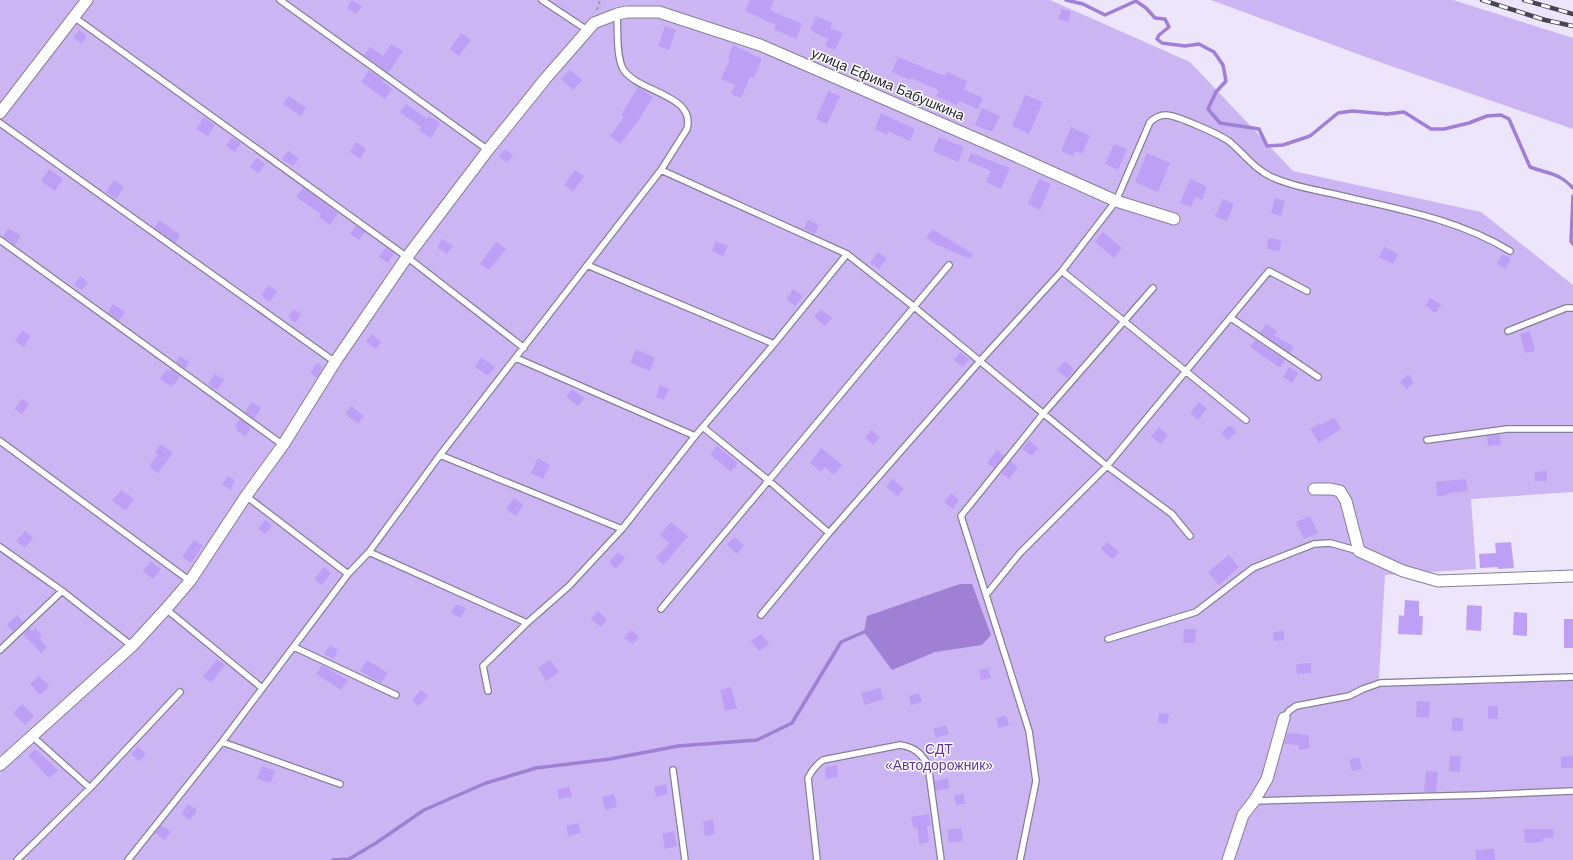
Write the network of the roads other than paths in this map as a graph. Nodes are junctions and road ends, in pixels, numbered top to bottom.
1 (87, 0) edge
2 (280, 0) edge
3 (542, 0) edge
4 (617, 14) junction
5 (74, 16) junction
6 (587, 30) junction
7 (0, 113) edge
8 (0, 123) edge
9 (488, 150) junction
10 (661, 170) junction
11 (1116, 201) junction
12 (1174, 219) dead end
13 (0, 240) edge
14 (1510, 251) dead end
15 (847, 254) junction
16 (407, 257) junction
17 (587, 265) junction
18 (949, 265) dead end
19 (1062, 271) junction
20 (1153, 288) dead end
21 (1307, 291) dead end
22 (913, 306) junction
23 (1573, 308) edge
24 (1231, 318) junction
25 (1124, 321) junction
26 (1508, 331) dead end
27 (774, 344) junction
28 (524, 348) junction
29 (516, 358) junction
30 (980, 361) junction
31 (335, 362) junction
32 (1186, 371) junction
33 (1318, 377) dead end
34 (1043, 414) junction
35 (1246, 420) dead end
36 (704, 428) junction
37 (1573, 430) edge
38 (696, 436) junction
39 (1427, 440) dead end
40 (0, 441) edge
41 (282, 445) junction
42 (440, 455) junction
43 (1107, 466) junction
44 (768, 480) junction
45 (1314, 489) dead end
46 (246, 496) junction
47 (622, 529) junction
48 (829, 533) junction
49 (1190, 536) dead end
50 (0, 547) edge
51 (1359, 551) junction
52 (369, 552) junction
53 (348, 574) junction
54 (1573, 576) edge
55 (190, 581) junction
56 (62, 591) junction
57 (986, 595) junction
58 (166, 609) junction
59 (661, 609) dead end
60 (761, 616) dead end
61 (527, 623) junction
62 (1108, 639) dead end
63 (132, 646) junction
64 (294, 647) junction
65 (0, 650) edge
66 (1573, 677) edge
67 (262, 688) junction
68 (488, 691) dead end
69 (180, 692) dead end
70 (396, 695) dead end
71 (1284, 718) joint
72 (32, 736) junction
73 (222, 742) junction
74 (0, 765) edge
75 (673, 770) dead end
76 (340, 784) dead end
77 (90, 788) junction
78 (1573, 791) edge
79 (1254, 801) junction
80 (17, 860) edge
81 (128, 860) edge
82 (685, 860) edge
83 (817, 860) edge
84 (941, 860) edge
85 (1020, 860) edge
86 (1228, 860) edge

1 - 5 street
2 - 9 lane
3 - 6 lane
4 - 6 street, улица Ефима Бабушкина
4 - 10 lane
4 - 11 street, улица Ефима Бабушкина
5 - 7 street
5 - 16 lane
6 - 9 street, улица Ефима Бабушкина
8 - 31 lane
9 - 16 street, улица Ефима Бабушкина
10 - 15 lane
10 - 17 lane
11 - 12 street, улица Ефима Бабушкина
11 - 14 lane
11 - 19 lane
13 - 41 lane
15 - 22 lane
15 - 27 lane
16 - 28 lane
16 - 31 street, улица Ефима Бабушкина
17 - 27 lane
17 - 28 lane
18 - 22 lane
19 - 25 lane
19 - 30 lane
20 - 25 lane
21 - 24 lane
22 - 30 lane
22 - 44 lane
23 - 26 lane
24 - 32 lane
24 - 33 lane
25 - 32 lane
25 - 34 lane
27 - 36 lane
28 - 29 lane
29 - 38 lane
29 - 42 lane
30 - 34 lane
30 - 48 lane
31 - 41 street, улица Ефима Бабушкина
32 - 35 lane
32 - 43 lane
34 - 43 lane
34 - 57 lane
36 - 38 lane
36 - 44 lane
37 - 39 lane
38 - 47 lane
40 - 55 lane
41 - 46 street, улица Ефима Бабушкина
42 - 47 lane
42 - 52 lane
43 - 49 lane
43 - 57 lane
44 - 48 lane
44 - 59 lane
45 - 51 street
46 - 53 lane
46 - 55 street, улица Ефима Бабушкина
47 - 61 lane
48 - 60 lane
50 - 56 lane
51 - 54 street
51 - 62 lane
52 - 53 lane
52 - 61 lane
53 - 64 lane
55 - 58 street, улица Ефима Бабушкина
56 - 63 lane
56 - 65 lane
57 - 85 lane
58 - 63 street, улица Ефима Бабушкина
58 - 67 lane
61 - 68 lane
63 - 72 street, улица Ефима Бабушкина
64 - 67 lane
64 - 70 lane
66 - 71 lane
67 - 73 lane
69 - 77 lane
71 - 79 street
72 - 74 street, улица Ефима Бабушкина
72 - 77 lane
73 - 76 lane
73 - 81 lane
75 - 82 lane
77 - 80 lane
78 - 79 lane
79 - 86 street
83 - 84 lane

